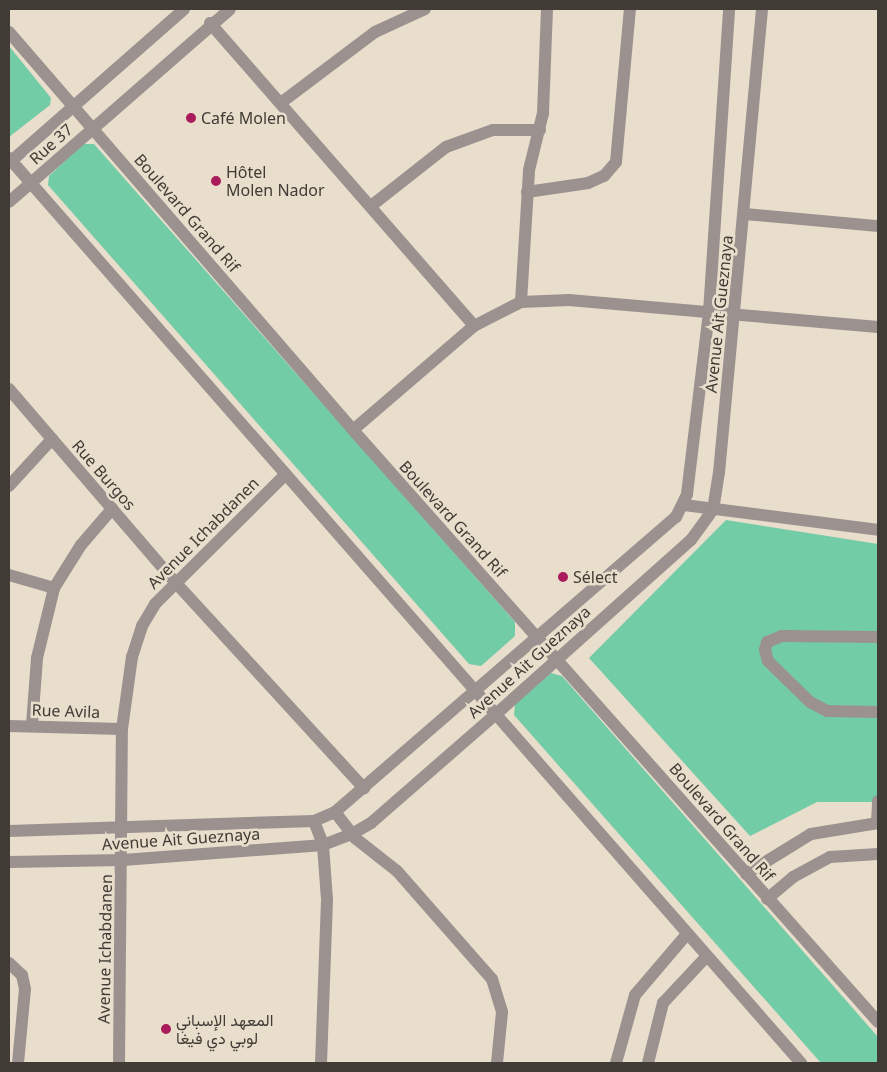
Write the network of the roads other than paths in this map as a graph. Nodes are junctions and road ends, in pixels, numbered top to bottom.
1 (184, 9) edge
2 (230, 9) edge
3 (425, 9) edge
4 (548, 9) edge
5 (630, 9) edge
6 (730, 9) edge
7 (762, 9) edge
8 (210, 23) junction
9 (9, 32) edge
10 (282, 102) junction
11 (72, 106) junction
12 (92, 128) junction
13 (540, 130) junction
14 (10, 160) edge
15 (31, 183) junction
16 (527, 192) junction
17 (9, 202) edge
18 (371, 206) junction
19 (745, 214) junction
20 (878, 226) edge
21 (521, 302) junction
22 (709, 312) junction
23 (736, 316) junction
24 (474, 326) junction
25 (878, 327) edge
26 (9, 389) edge
27 (353, 430) junction
28 (52, 440) junction
29 (286, 475) junction
30 (9, 486) edge
31 (684, 505) junction
32 (112, 508) junction
33 (713, 510) junction
34 (878, 530) edge
35 (9, 575) edge
36 (175, 582) junction
37 (54, 588) junction
38 (878, 637) edge
39 (537, 638) junction
40 (556, 659) junction
41 (474, 692) junction
42 (878, 712) edge
43 (495, 715) junction
44 (9, 726) edge
45 (32, 726) junction
46 (122, 729) junction
47 (364, 788) junction
48 (878, 801) edge
49 (335, 812) junction
50 (314, 821) junction
51 (878, 823) edge
52 (123, 828) junction
53 (9, 832) edge
54 (352, 834) junction
55 (323, 846) junction
56 (878, 854) edge
57 (123, 860) junction
58 (9, 862) edge
59 (746, 874) junction
60 (767, 899) junction
61 (686, 935) junction
62 (706, 957) junction
63 (9, 963) edge
64 (878, 1022) edge
65 (18, 1063) edge
66 (118, 1063) edge
67 (321, 1063) edge
68 (498, 1063) edge
69 (616, 1063) edge
70 (648, 1063) edge
71 (801, 1063) edge

1 - 11 street, Rue 37
2 - 8 street, Rue 37
3 - 10 street
4 - 13 street
5 - 16 street
6 - 22 street, Avenue Ait Gueznaya
7 - 19 street, Avenue Ait Gueznaya
8 - 10 street
8 - 12 street, Rue 37
9 - 11 street, Boulevard Grand Rif
10 - 18 street
11 - 12 street, Boulevard Grand Rif
11 - 14 street, Rue 37
12 - 15 street, Rue 37
12 - 27 street, Boulevard Grand Rif
13 - 16 street
13 - 18 street
14 - 15 street
15 - 17 street, Rue 37
15 - 29 street
16 - 21 street
18 - 24 street
19 - 20 street
19 - 23 street, Avenue Ait Gueznaya
21 - 22 street
21 - 24 street
22 - 23 street
22 - 31 street, Avenue Ait Gueznaya
23 - 25 street
23 - 33 street, Avenue Ait Gueznaya
24 - 27 street
26 - 28 street, Rue Burgos
27 - 39 street, Boulevard Grand Rif
28 - 30 street
28 - 32 street, Rue Burgos
29 - 36 street, Avenue Ichabdanen
29 - 41 street
31 - 33 street
31 - 39 street, Avenue Ait Gueznaya
32 - 36 street, Rue Burgos
32 - 37 street
33 - 34 street
33 - 40 street, Avenue Ait Gueznaya
35 - 37 street
36 - 46 street, Avenue Ichabdanen
36 - 47 street, Rue Burgos
37 - 45 street
38 - 42 street
39 - 40 street, Boulevard Grand Rif
39 - 41 street, Avenue Ait Gueznaya
40 - 43 street, Avenue Ait Gueznaya
40 - 59 street, Boulevard Grand Rif
41 - 43 street
41 - 47 street, Avenue Ait Gueznaya
43 - 54 street, Avenue Ait Gueznaya
43 - 61 street
44 - 45 street, Rue Avila
45 - 46 street, Rue Avila
46 - 52 street, Avenue Ichabdanen
47 - 49 street, Avenue Ait Gueznaya
48 - 51 street
49 - 50 street, Avenue Ait Gueznaya
49 - 54 street
50 - 52 street, Avenue Ait Gueznaya
50 - 55 street
51 - 59 street
52 - 53 street, Avenue Ait Gueznaya
52 - 57 street, Avenue Ichabdanen
54 - 55 street, Avenue Ait Gueznaya
54 - 68 street
55 - 57 street, Avenue Ait Gueznaya
55 - 67 street
56 - 60 street
57 - 58 street, Avenue Ait Gueznaya
57 - 66 street, Avenue Ichabdanen
59 - 60 street, Boulevard Grand Rif
60 - 64 street, Boulevard Grand Rif
61 - 62 street
61 - 69 street
62 - 70 street
62 - 71 street
63 - 65 street

